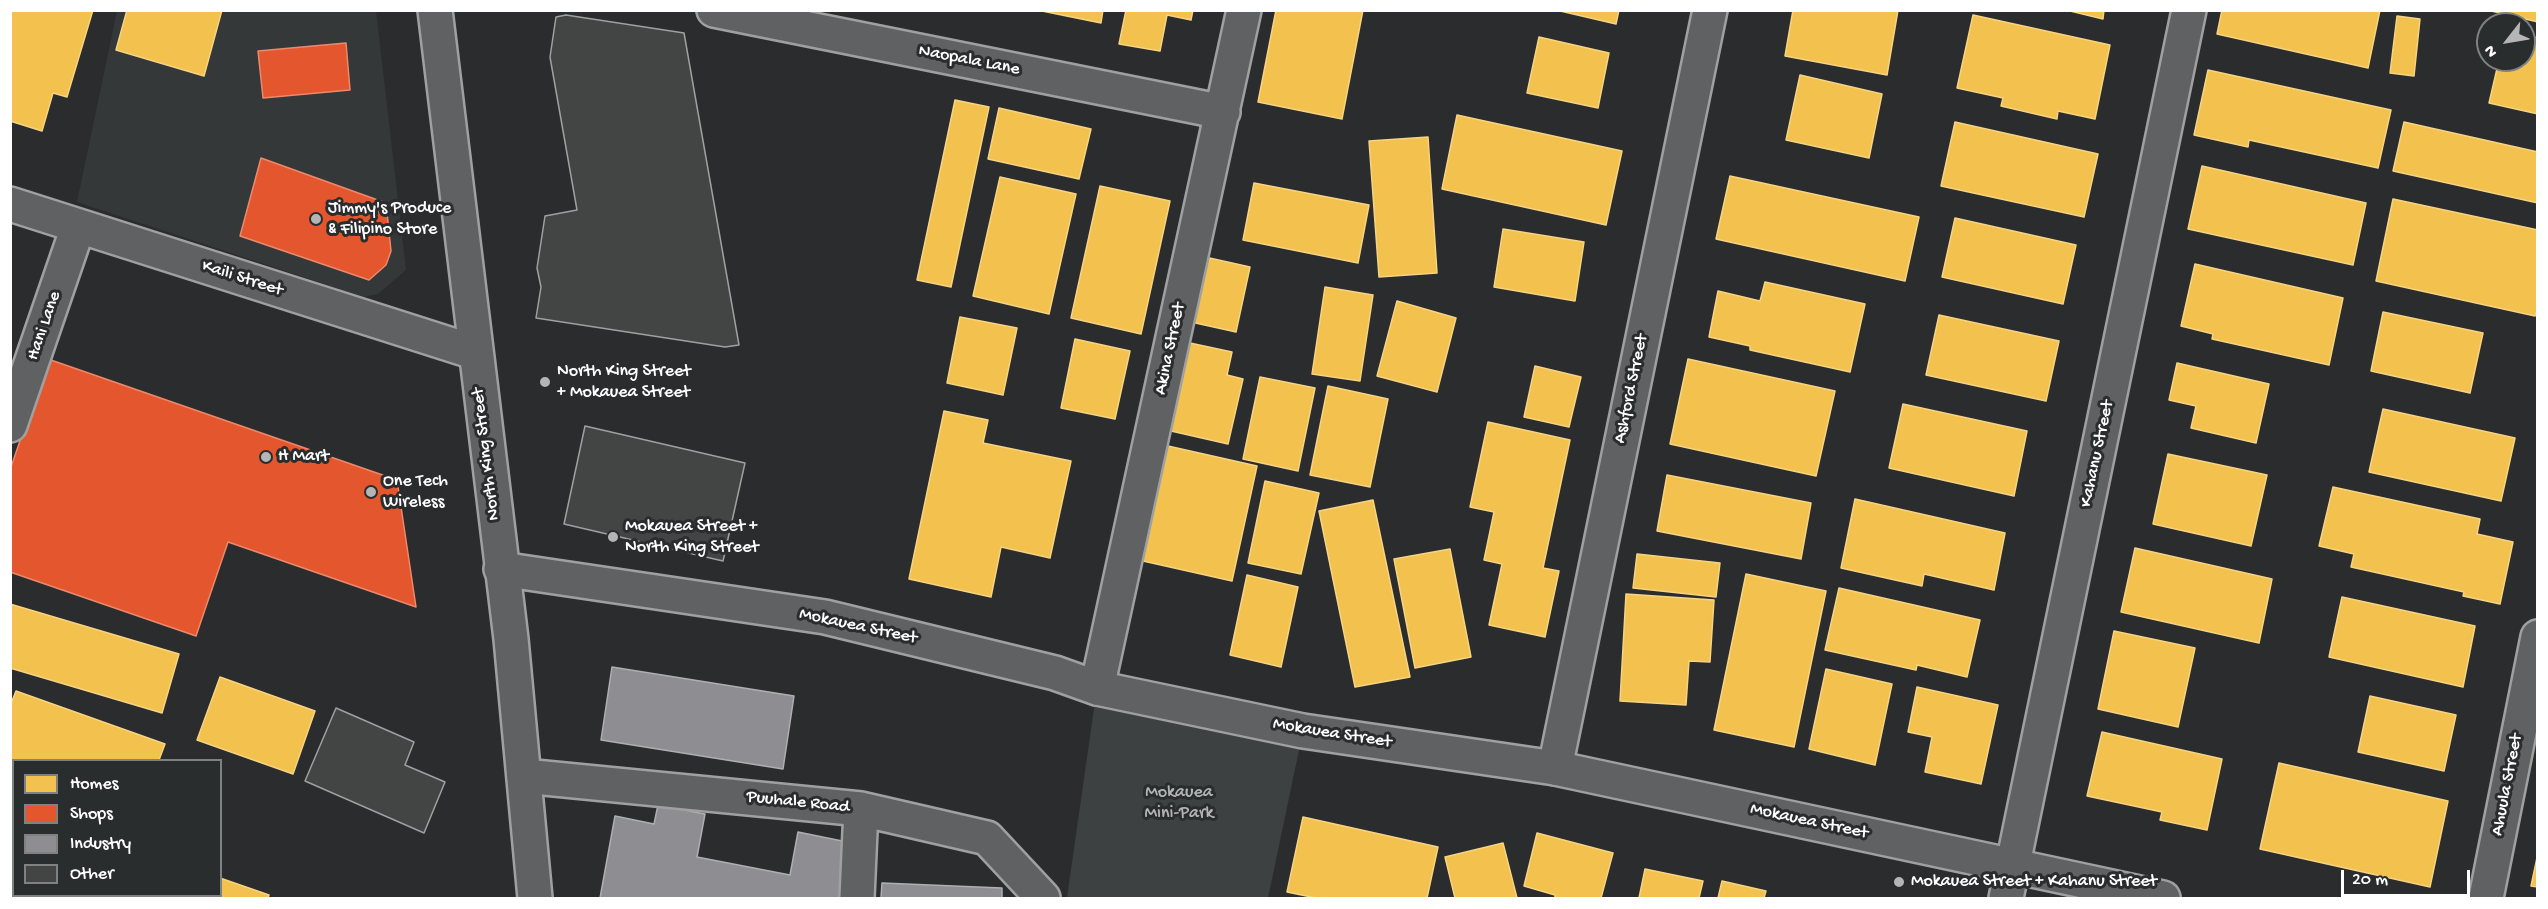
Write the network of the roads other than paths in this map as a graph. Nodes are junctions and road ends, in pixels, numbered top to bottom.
1 (435, 10) edge
2 (714, 10) edge
3 (1244, 10) edge
4 (1710, 10) edge
5 (2189, 10) edge
6 (1223, 112) junction
7 (10, 204) edge
8 (78, 227) junction
9 (474, 352) junction
10 (10, 425) edge
11 (501, 568) junction
12 (2538, 637) edge
13 (1096, 688) junction
14 (1555, 768) junction
15 (524, 776) junction
16 (861, 809) junction
17 (2013, 866) junction
18 (535, 898) edge
19 (857, 898) edge
20 (1043, 898) edge
21 (2006, 898) edge
22 (2163, 898) edge
23 (2486, 898) edge

1 - 9 street, North King Street
2 - 6 street, Naopala Lane
3 - 6 street, Akina Street
4 - 14 street, Ashford Street
5 - 17 street, Kahanu Street
6 - 13 street, Akina Street
7 - 8 street, Kaili Street
8 - 9 street, Kaili Street
8 - 10 street, Hani Lane
9 - 11 street, North King Street
11 - 13 street, Mokauea Street
11 - 15 street, North King Street
12 - 23 street, Ahuula Street
13 - 14 street, Mokauea Street
14 - 17 street, Mokauea Street
15 - 16 street, Puuhale Road
15 - 18 street, North King Street
16 - 19 street
16 - 20 street, Puuhale Road
17 - 21 street, Kahanu Street
17 - 22 street, Mokauea Street

